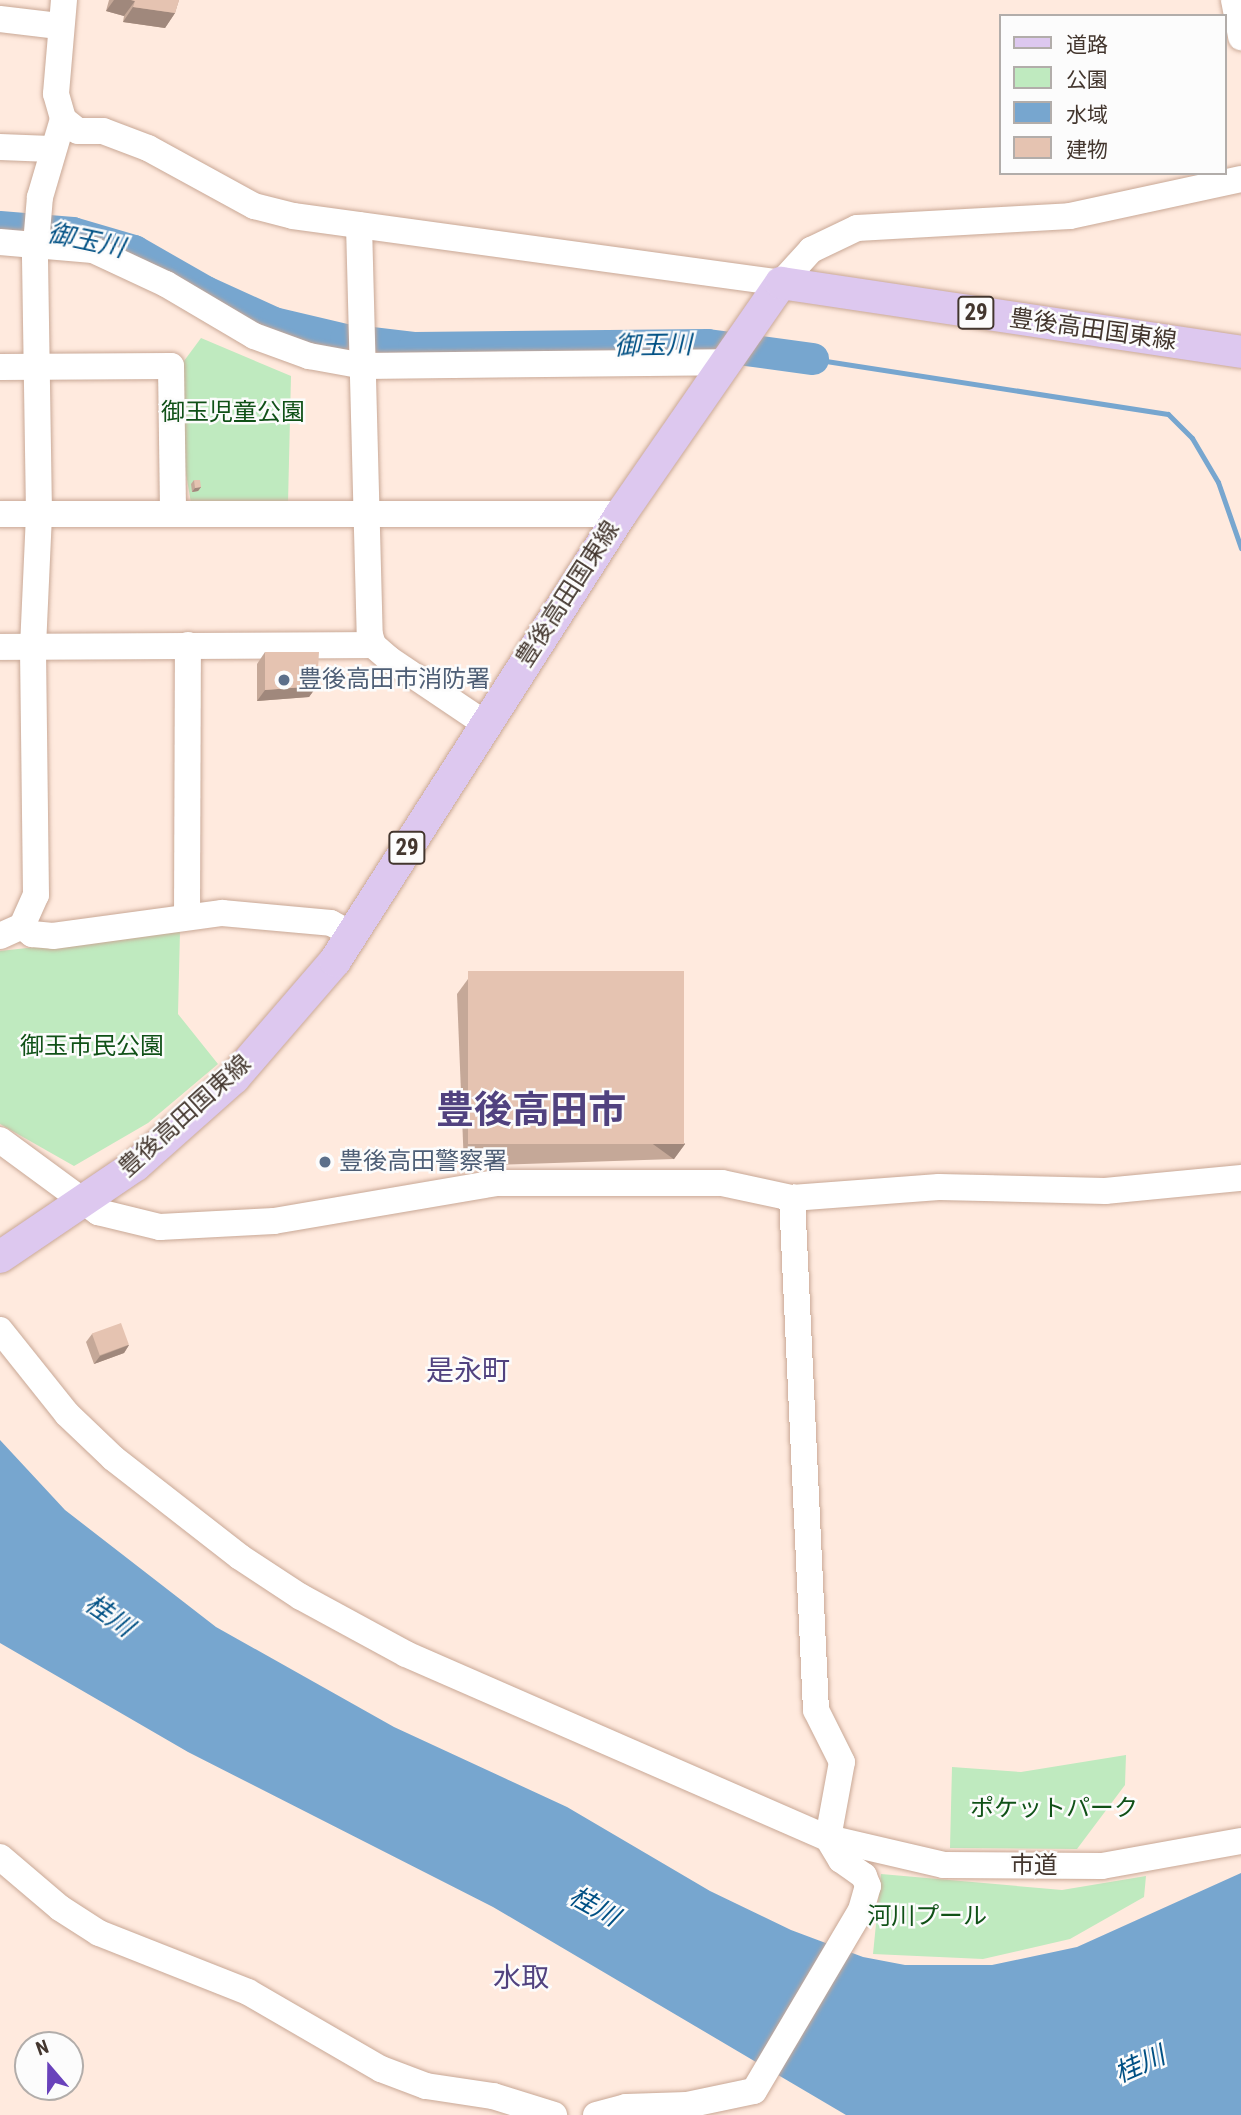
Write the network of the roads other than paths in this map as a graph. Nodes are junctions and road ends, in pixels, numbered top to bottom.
1 (64, 0) edge
2 (1234, 0) edge
3 (0, 19) edge
4 (59, 26) junction
5 (1241, 37) edge
6 (63, 119) junction
7 (0, 147) edge
8 (51, 149) junction
9 (1241, 179) edge
10 (359, 225) junction
11 (0, 242) edge
12 (36, 243) junction
13 (780, 283) junction
14 (1241, 352) edge
15 (729, 354) junction
16 (364, 366) junction
17 (0, 367) edge
18 (36, 367) junction
19 (39, 513) junction
20 (173, 513) junction
21 (0, 514) edge
22 (621, 514) junction
23 (370, 516) junction
24 (188, 645) junction
25 (373, 645) junction
26 (0, 647) edge
27 (33, 647) junction
28 (484, 723) junction
29 (187, 915) junction
30 (11, 931) edge
31 (354, 935) junction
32 (0, 1140) edge
33 (1241, 1178) edge
34 (792, 1198) junction
35 (80, 1203) junction
36 (0, 1257) edge
37 (0, 1330) edge
38 (828, 1838) junction
39 (1241, 1841) edge
40 (0, 1857) edge
41 (554, 2115) edge
42 (596, 2115) edge

1 - 4 street
2 - 5 street
3 - 4 street
4 - 6 street
6 - 8 street
6 - 10 street
7 - 8 street
8 - 12 street
9 - 13 street
10 - 13 street
10 - 16 street
11 - 12 street
12 - 16 street
12 - 18 street
13 - 14 main road, 豊後高田国東線 / 29
13 - 15 main road, 豊後高田国東線 / 29
15 - 16 street
15 - 22 main road, 豊後高田国東線 / 29
16 - 23 street
17 - 18 street
18 - 19 street
18 - 20 street
19 - 20 street
19 - 21 street
19 - 27 street
20 - 23 street
22 - 23 street
22 - 28 main road, 豊後高田国東線 / 29
23 - 25 street
24 - 25 street
24 - 27 street
24 - 29 street
25 - 28 street
26 - 27 street
27 - 30 street
28 - 31 main road, 豊後高田国東線 / 29
29 - 30 street
29 - 31 street
31 - 35 main road, 豊後高田国東線 / 29
32 - 35 street
33 - 34 street
34 - 35 street
34 - 38 street
35 - 36 main road, 豊後高田国東線 / 29
37 - 38 street, 市道
38 - 39 street, 市道
38 - 42 street
40 - 41 street

